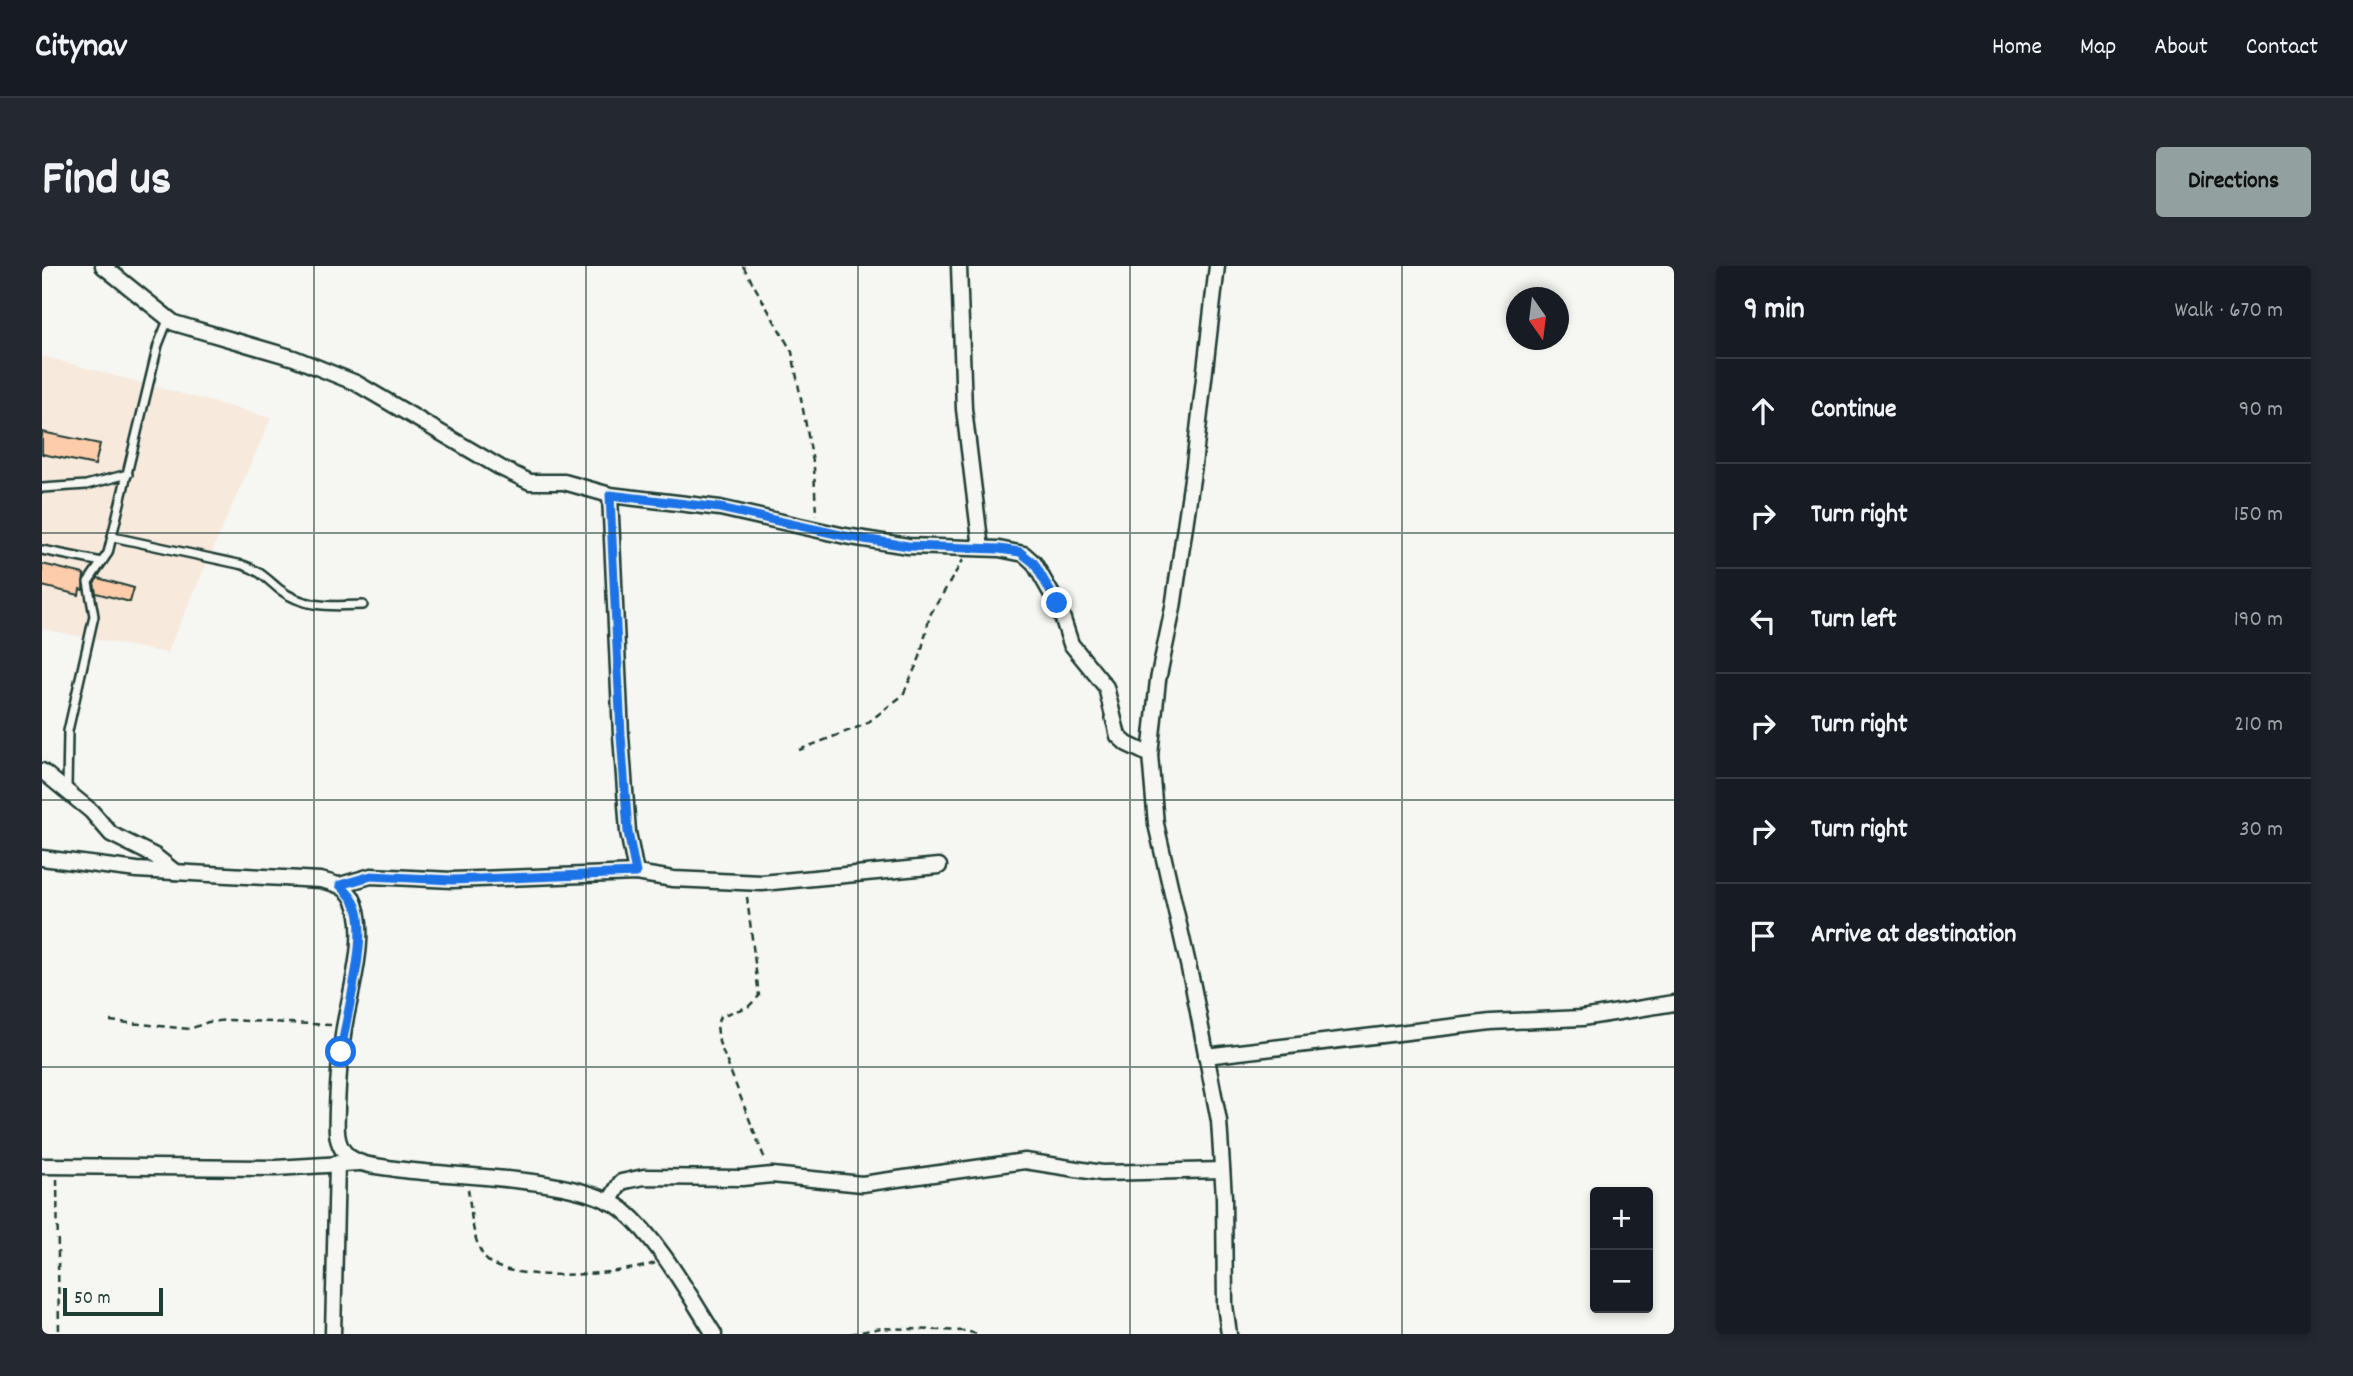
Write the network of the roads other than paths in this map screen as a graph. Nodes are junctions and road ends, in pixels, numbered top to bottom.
1 (103, 266) edge
2 (958, 266) edge
3 (1217, 266) edge
4 (168, 320) junction
5 (128, 474) junction
6 (42, 488) edge
7 (610, 495) junction
8 (113, 537) junction
9 (975, 548) junction
10 (42, 550) edge
11 (102, 562) junction
12 (363, 605) dead end
13 (1150, 755) junction
14 (42, 771) edge
15 (67, 790) junction
16 (42, 858) edge
17 (939, 866) dead end
18 (175, 872) junction
19 (636, 873) junction
20 (340, 885) junction
21 (1674, 1003) edge
22 (1206, 1055) junction
23 (337, 1163) junction
24 (362, 1163) junction
25 (49, 1166) edge
26 (1222, 1170) junction
27 (609, 1202) junction
28 (333, 1334) edge
29 (715, 1334) edge
30 (1229, 1334) edge

1 - 4 street
2 - 9 street
3 - 13 street
4 - 5 lane
4 - 7 street
5 - 6 lane
5 - 8 lane
7 - 9 street
7 - 19 street
8 - 11 lane
8 - 12 lane
9 - 13 street
10 - 11 lane
11 - 15 lane
13 - 22 street
14 - 15 street
15 - 18 street
16 - 18 street
17 - 19 street
18 - 20 street
19 - 20 street
20 - 24 street
21 - 22 street
22 - 26 street
23 - 24 street
23 - 25 street
23 - 28 street
24 - 27 street
26 - 27 street
26 - 30 street
27 - 29 street

